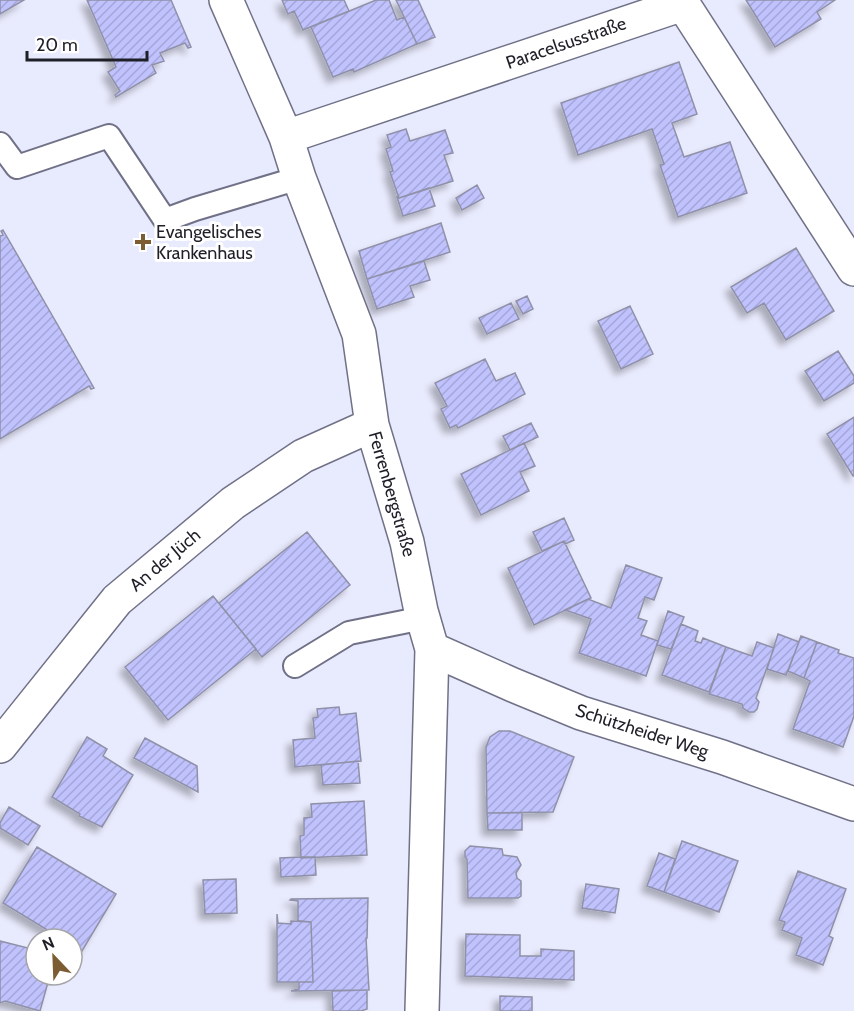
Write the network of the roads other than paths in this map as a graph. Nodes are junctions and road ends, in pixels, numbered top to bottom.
1 (226, 0) edge
2 (286, 137) junction
3 (0, 144) edge
4 (299, 178) junction
5 (854, 269) edge
6 (372, 425) junction
7 (423, 618) junction
8 (432, 649) junction
9 (295, 666) dead end
10 (0, 746) edge
11 (854, 804) edge
12 (422, 1011) edge

1 - 2 street, Ferrenbergstraße
2 - 4 street, Ferrenbergstraße
2 - 5 street, Paracelsusstraße
3 - 4 lane
4 - 6 street, Ferrenbergstraße
6 - 7 street, Ferrenbergstraße
6 - 10 street, An der Jüch
7 - 8 street, Ferrenbergstraße
7 - 9 lane
8 - 11 street, Schützheider Weg
8 - 12 street, Ferrenbergstraße

